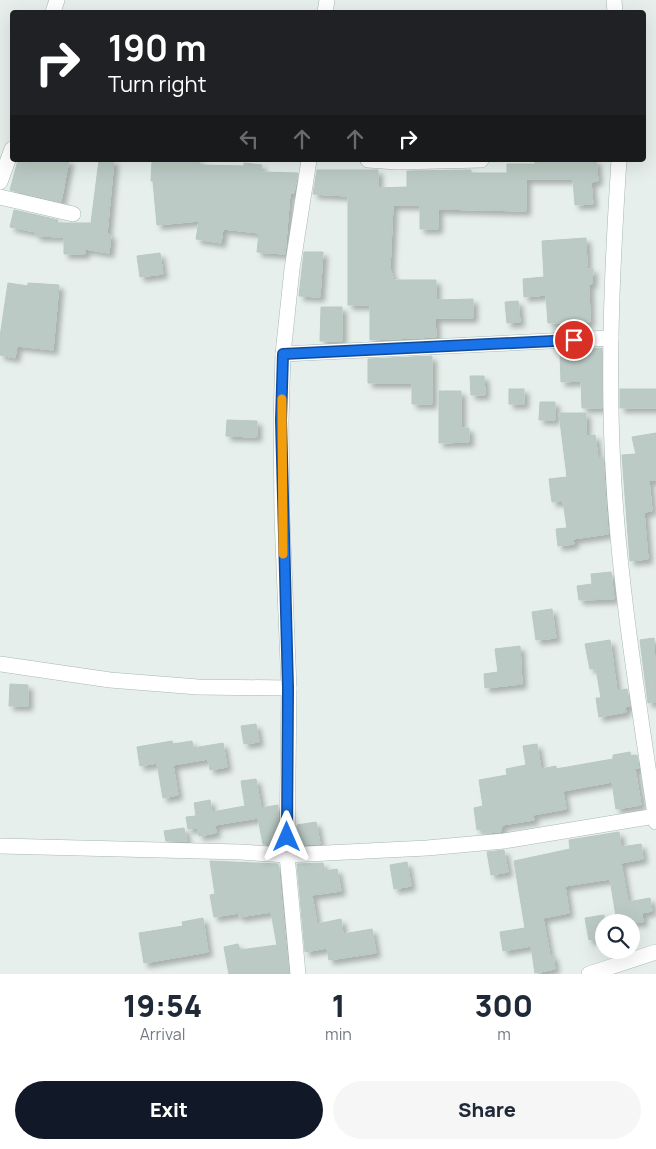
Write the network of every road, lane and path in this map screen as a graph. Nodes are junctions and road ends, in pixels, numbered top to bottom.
1 (10, 154) edge
2 (309, 162) edge
3 (619, 162) edge
4 (0, 182) edge
5 (0, 197) edge
6 (73, 214) dead end
7 (611, 338) junction
8 (283, 354) junction
9 (0, 664) edge
10 (288, 688) junction
11 (656, 818) edge
12 (0, 846) edge
13 (287, 855) junction
14 (656, 952) edge
15 (298, 974) edge
16 (589, 974) edge

1 - 4 street
2 - 8 street
3 - 7 street
5 - 6 street
7 - 8 street
7 - 11 street
8 - 10 street
9 - 10 street
10 - 13 street
11 - 13 street
12 - 13 street
13 - 15 street
14 - 16 street

